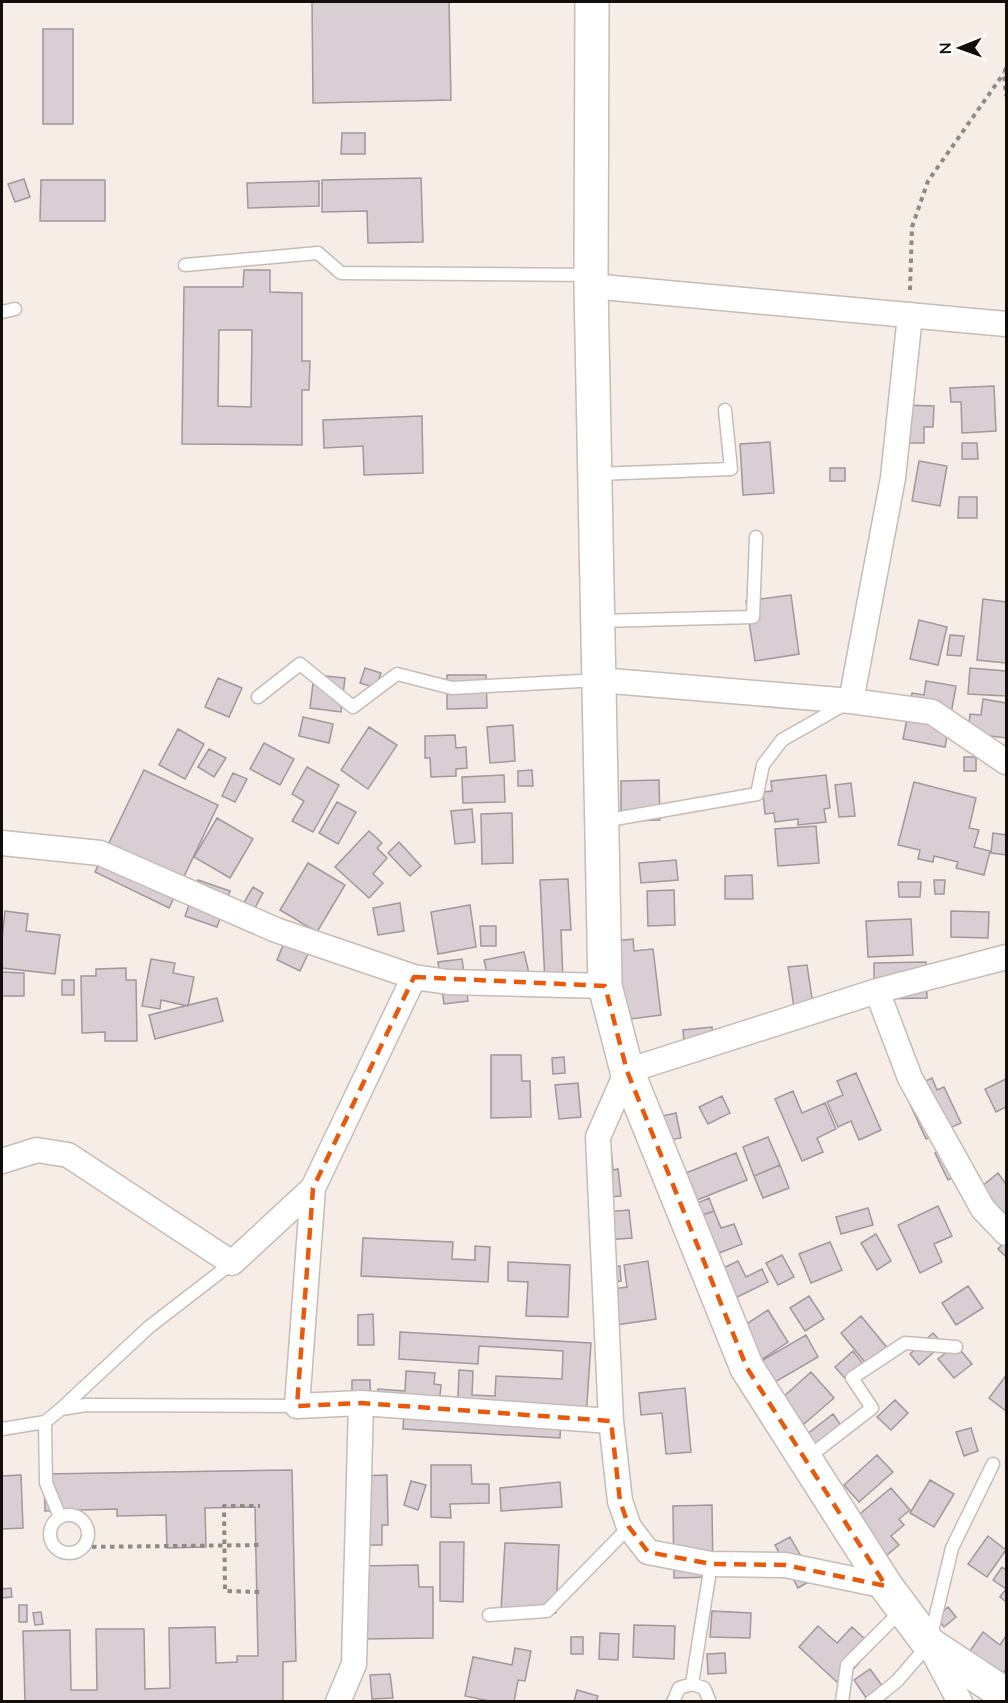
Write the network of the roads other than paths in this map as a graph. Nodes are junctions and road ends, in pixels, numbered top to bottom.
1 (592, 2) edge
2 (185, 265) dead end
3 (591, 280) junction
4 (15, 309) dead end
5 (2, 312) edge
6 (910, 315) junction
7 (1006, 324) edge
8 (725, 410) dead end
9 (595, 474) junction
10 (756, 537) dead end
11 (598, 621) junction
12 (599, 680) junction
13 (258, 697) dead end
14 (851, 701) junction
15 (1006, 762) edge
16 (602, 821) junction
17 (2, 843) edge
18 (1006, 957) edge
19 (414, 977) junction
20 (605, 986) junction
21 (876, 991) junction
22 (627, 1071) junction
23 (2, 1161) edge
24 (313, 1188) junction
25 (1006, 1233) edge
26 (232, 1263) junction
27 (956, 1347) dead end
28 (361, 1403) junction
29 (297, 1406) junction
30 (61, 1409) junction
31 (611, 1421) junction
32 (45, 1422) junction
33 (2, 1429) edge
34 (805, 1459) junction
35 (993, 1464) dead end
36 (60, 1517) junction
37 (629, 1527) junction
38 (711, 1564) junction
39 (895, 1598) junction
40 (489, 1615) dead end
41 (928, 1644) junction
42 (692, 1684) junction
43 (1006, 1695) edge
44 (338, 1701) edge
45 (672, 1701) edge
46 (711, 1701) edge
47 (843, 1701) edge
48 (871, 1701) edge
49 (960, 1701) edge

1 - 3 main road
2 - 3 lane
3 - 6 street
3 - 9 main road
4 - 5 lane
6 - 7 street
6 - 14 street
8 - 9 lane
9 - 11 main road
10 - 11 lane
11 - 12 main road
12 - 13 lane
12 - 14 street
12 - 16 main road
14 - 15 street
14 - 16 lane
16 - 20 main road
17 - 19 street
18 - 21 street
19 - 20 street
19 - 24 street
20 - 22 main road
21 - 22 street
21 - 25 street
22 - 31 street
22 - 34 main road
23 - 26 street
24 - 26 street
24 - 29 street
26 - 30 lane
27 - 34 lane
28 - 29 street
28 - 31 street
28 - 44 street
29 - 30 lane
30 - 32 lane
31 - 37 street
32 - 33 lane
32 - 36 lane
34 - 39 main road
35 - 41 lane
36 - 36 lane
37 - 38 street
37 - 40 lane
38 - 39 street
38 - 42 lane
39 - 41 main road
39 - 47 lane
41 - 43 main road
41 - 48 lane
41 - 49 street
42 - 45 lane
42 - 46 lane

